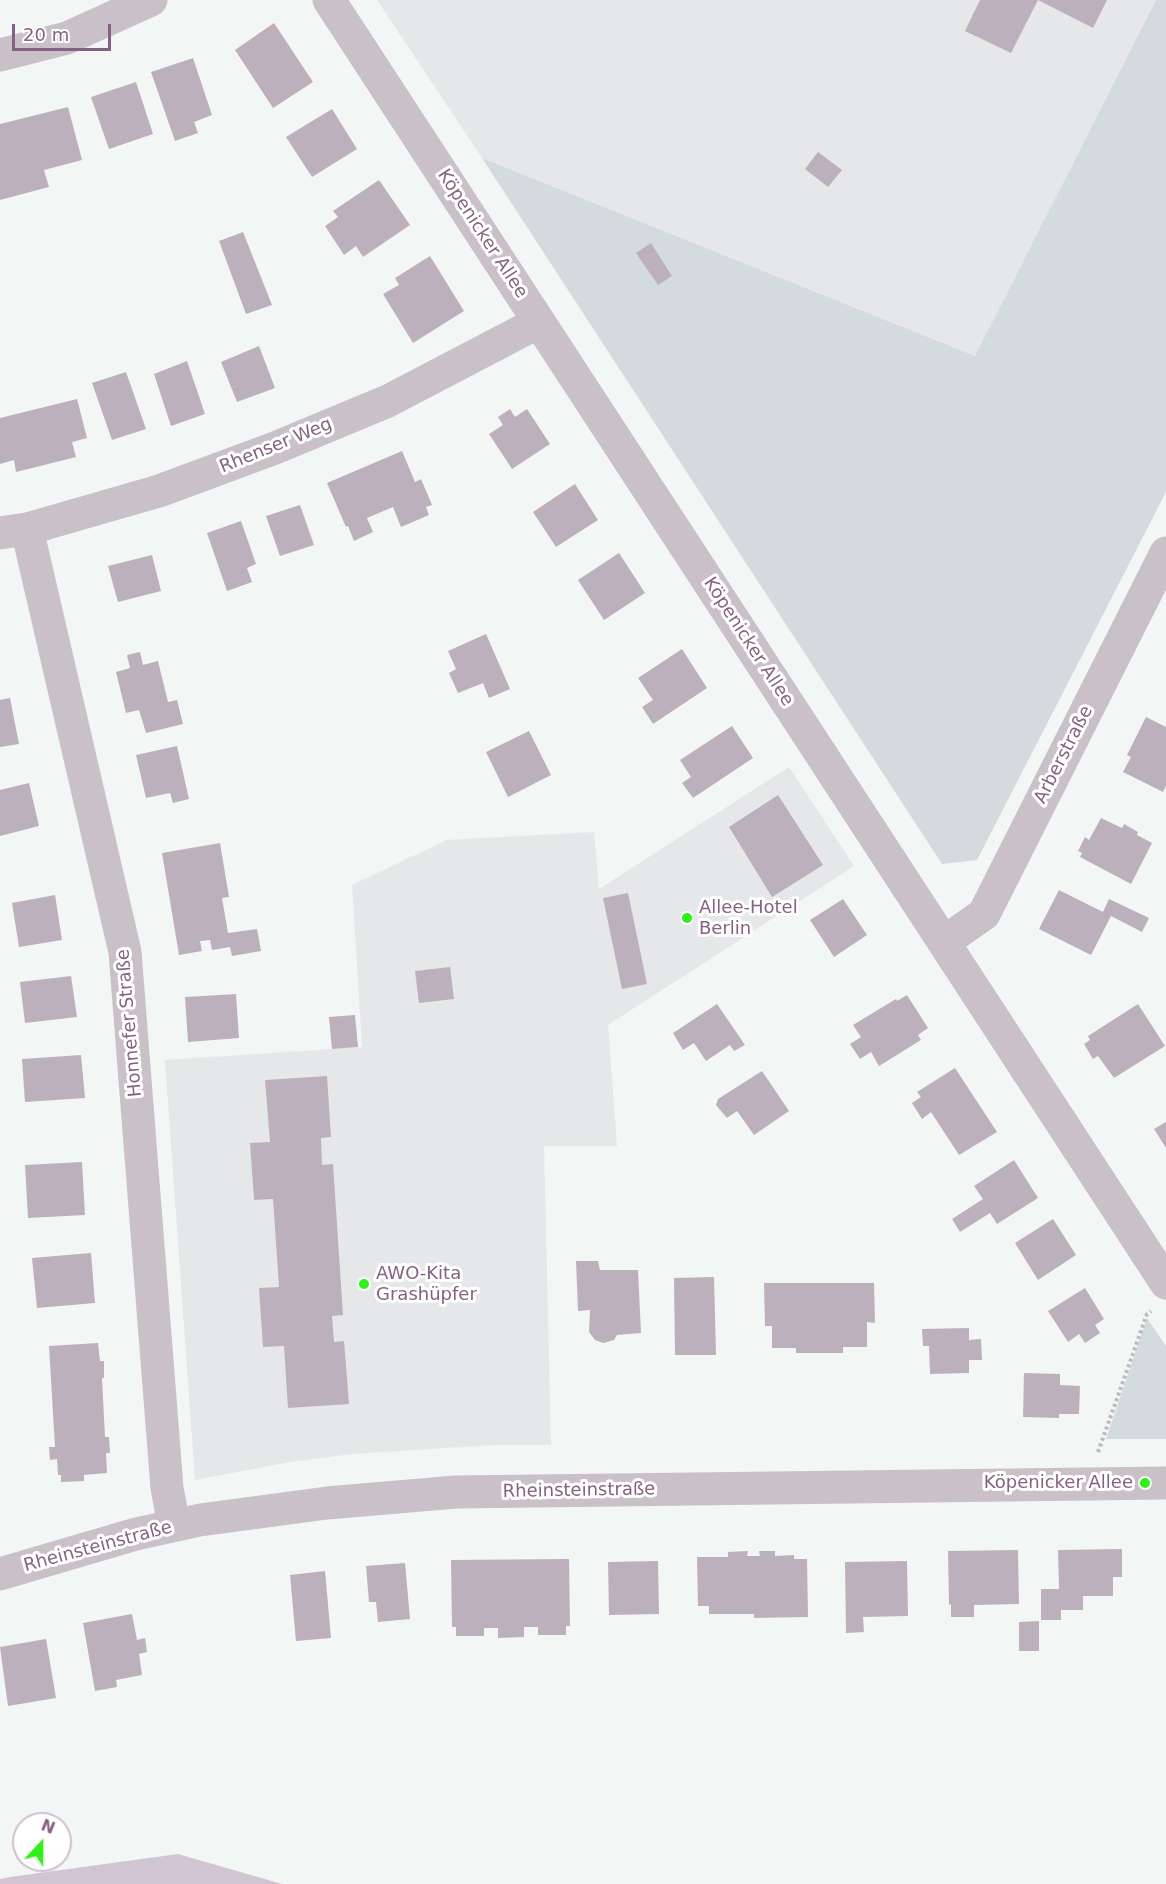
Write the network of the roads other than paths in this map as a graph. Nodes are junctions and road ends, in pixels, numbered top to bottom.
1 (151, 0) edge
2 (329, 0) edge
3 (0, 55) edge
4 (539, 322) junction
5 (13, 531) edge
6 (1166, 554) edge
7 (944, 942) junction
8 (1161, 1295) edge
9 (1166, 1483) edge
10 (174, 1525) junction
11 (0, 1574) edge

1 - 3 street
2 - 4 street, Köpenicker Allee
4 - 5 street, Rhenser Weg
4 - 7 street, Köpenicker Allee
5 - 10 street, Honnefer Straße
6 - 7 street, Arberstraße
7 - 8 street, Köpenicker Allee
9 - 10 street, Rheinsteinstraße
10 - 11 street, Rheinsteinstraße

